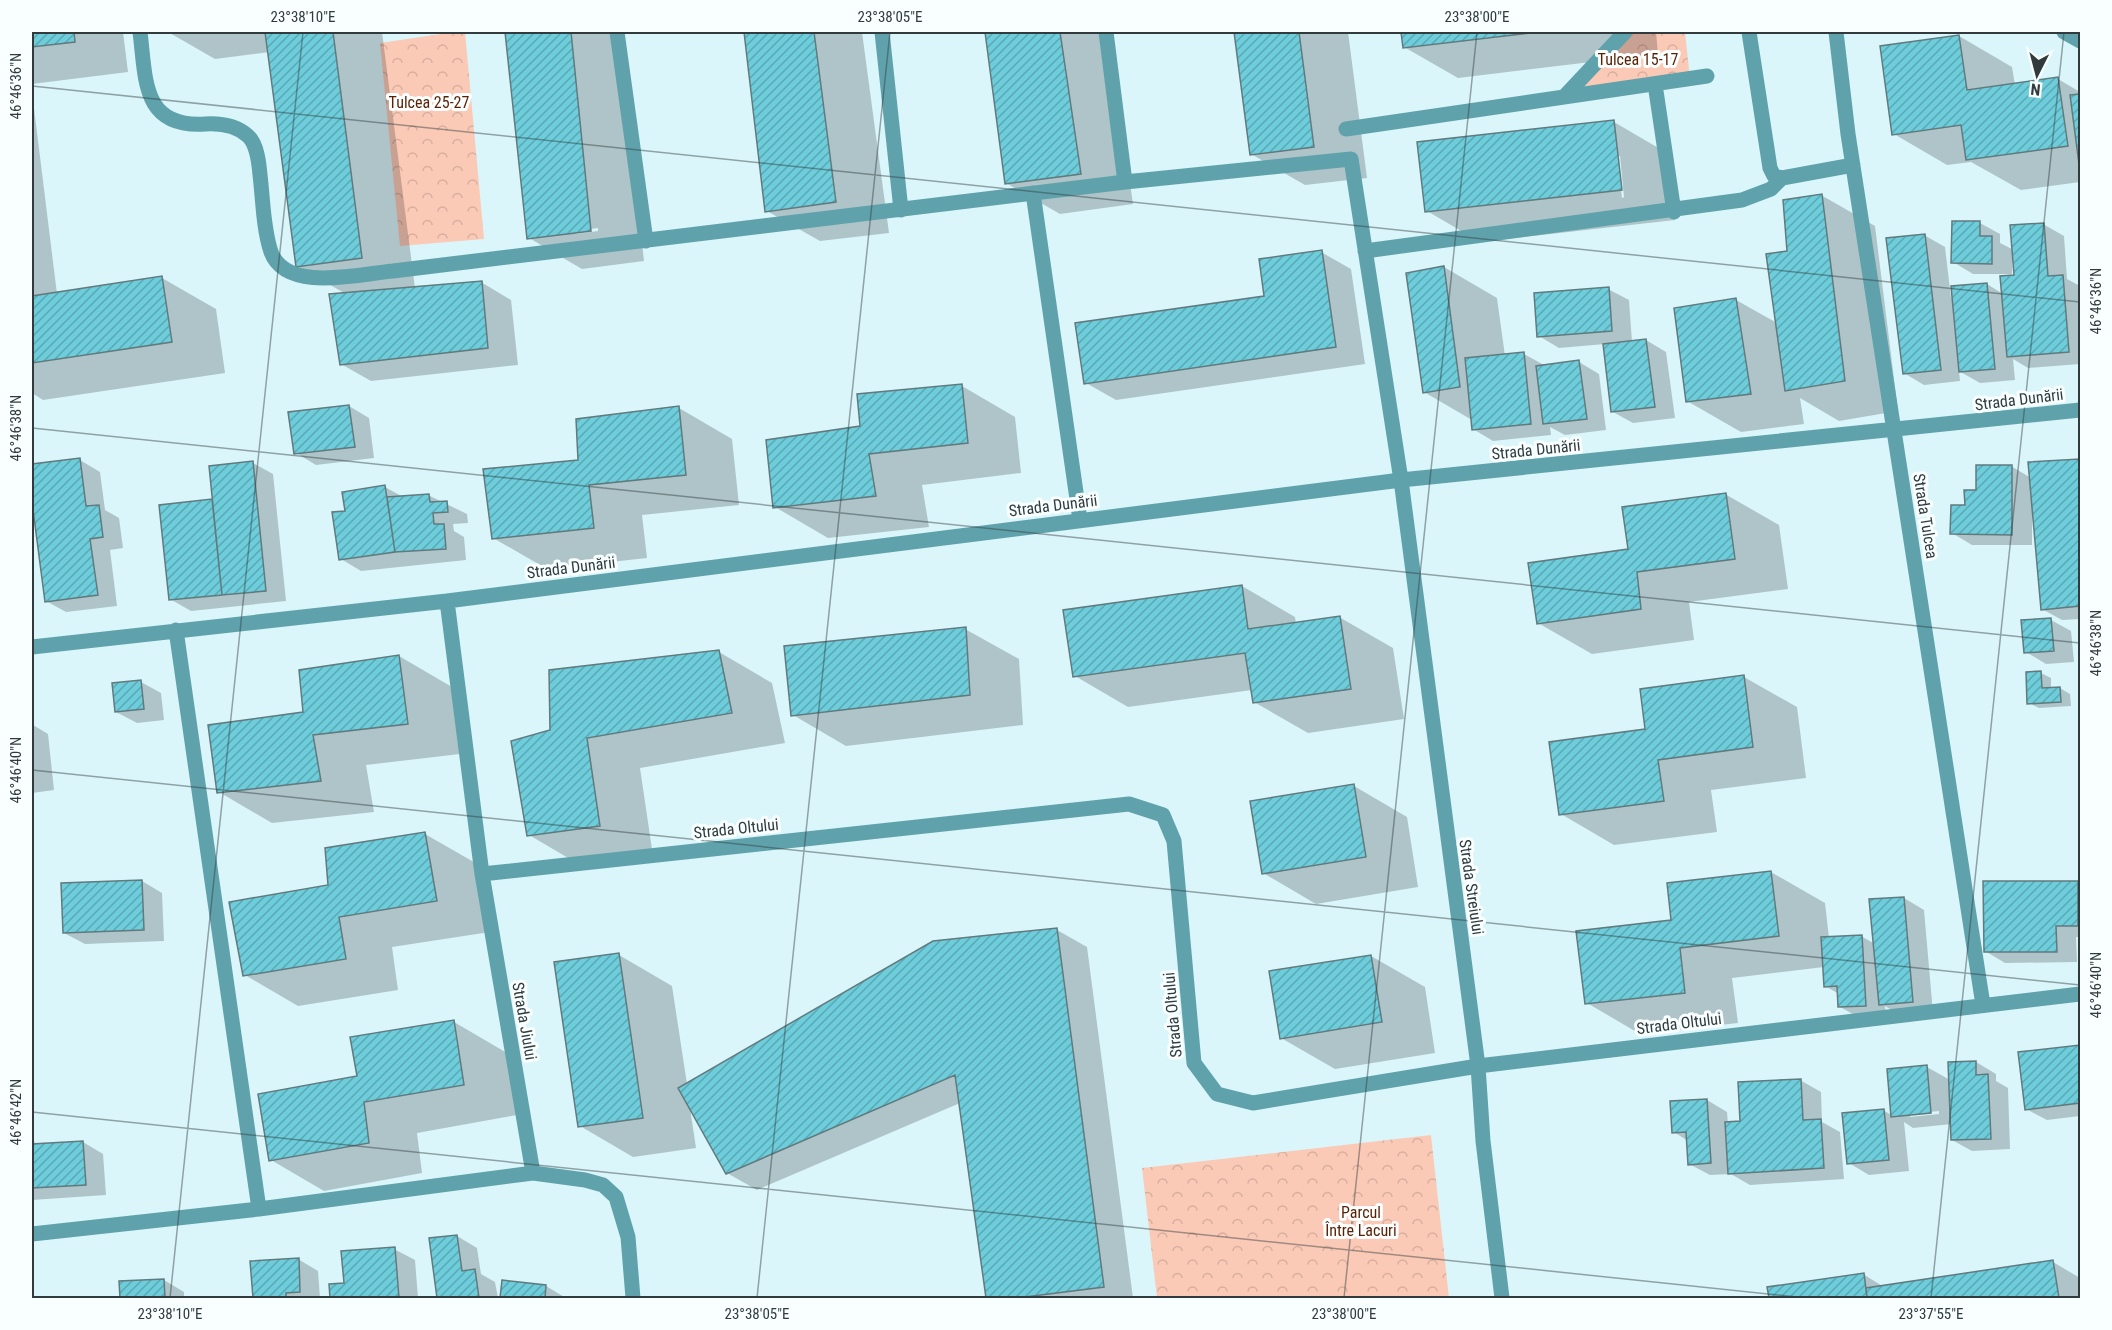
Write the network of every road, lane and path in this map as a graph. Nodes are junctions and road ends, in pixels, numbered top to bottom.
1 (140, 32) edge
2 (617, 32) edge
3 (882, 32) edge
4 (1106, 32) edge
5 (1625, 32) edge
6 (1749, 32) edge
7 (1836, 32) edge
8 (2064, 32) edge
9 (2080, 41) edge
10 (1707, 76) dead end
11 (1655, 84) junction
12 (1564, 97) junction
13 (1346, 129) dead end
14 (1853, 165) junction
15 (1782, 178) junction
16 (1125, 182) junction
17 (1033, 193) junction
18 (901, 210) junction
19 (1674, 212) junction
20 (646, 242) junction
21 (1365, 250) junction
22 (2080, 410) edge
23 (1894, 431) junction
24 (1401, 480) junction
25 (1080, 520) junction
26 (447, 601) junction
27 (176, 630) junction
28 (32, 646) edge
29 (482, 874) junction
30 (2080, 994) edge
31 (1983, 1005) junction
32 (1478, 1066) junction
33 (533, 1173) junction
34 (259, 1209) junction
35 (32, 1234) edge
36 (633, 1299) edge
37 (1502, 1299) edge

1 - 20 street
2 - 20 street
3 - 18 street
4 - 16 street
5 - 12 street
6 - 15 street
7 - 14 street, Strada Tulcea
8 - 9 street
10 - 11 street
11 - 12 street
11 - 19 street
12 - 13 street
14 - 15 street
14 - 23 street, Strada Tulcea
15 - 19 street
16 - 17 street
16 - 21 street, Strada Streiului
17 - 18 street
17 - 25 street
18 - 20 street
19 - 21 street
21 - 24 street, Strada Streiului
22 - 23 street, Strada Dunării
23 - 24 street, Strada Dunării
23 - 31 street, Strada Tulcea
24 - 25 street, Strada Dunării
24 - 32 street, Strada Streiului
25 - 26 street, Strada Dunării
26 - 27 street, Strada Dunării
26 - 29 street, Strada Jiului
27 - 28 street, Strada Dunării
27 - 34 street
29 - 32 street, Strada Oltului
29 - 33 street, Strada Jiului
30 - 31 street, Strada Oltului
31 - 32 street, Strada Oltului
32 - 37 street, Strada Streiului
33 - 34 street
33 - 36 street
34 - 35 street

